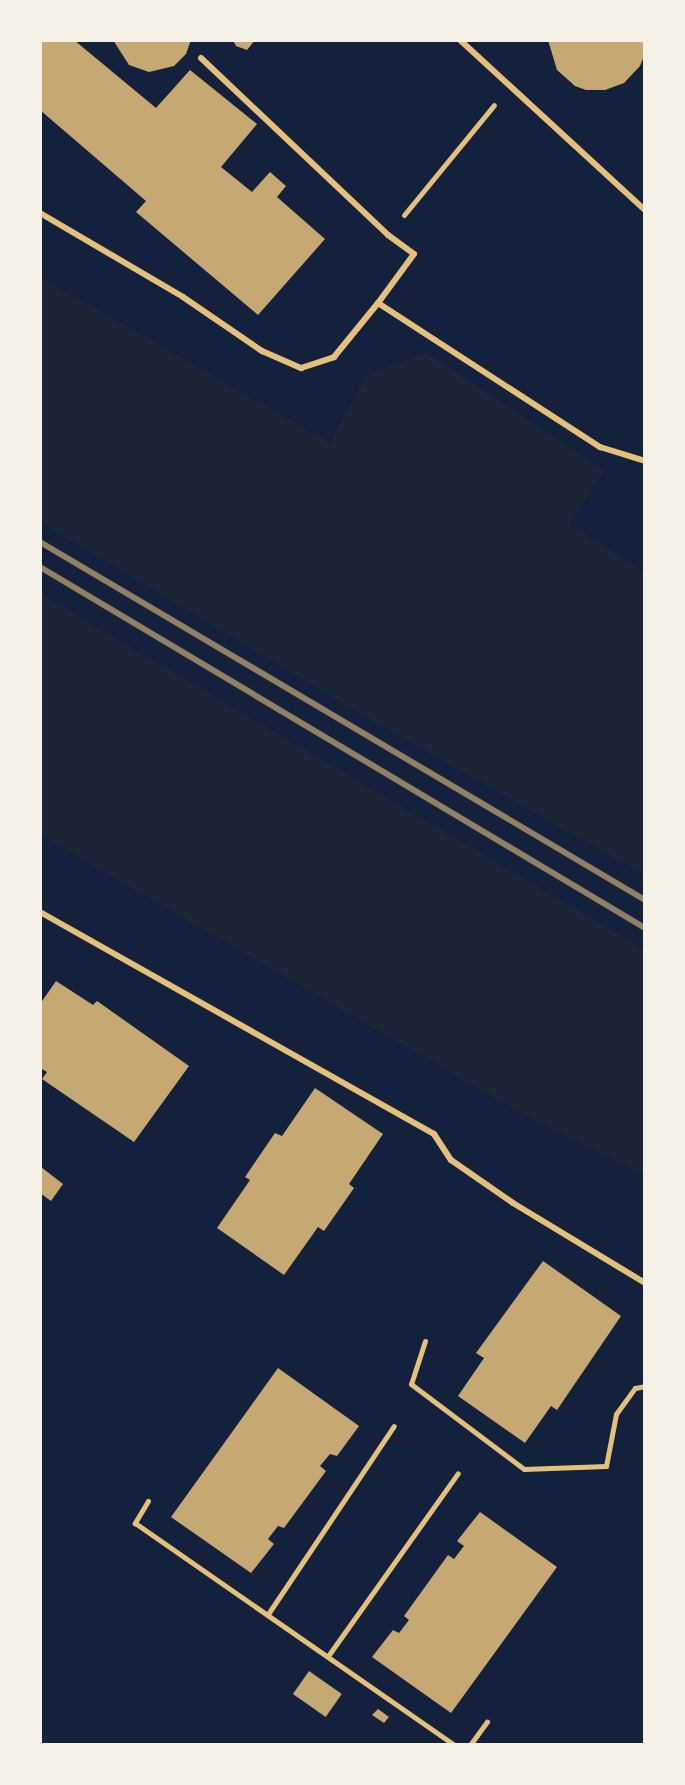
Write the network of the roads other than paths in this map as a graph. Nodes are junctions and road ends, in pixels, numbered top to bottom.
1 (460, 40) edge
2 (201, 58) dead end
3 (645, 210) edge
4 (40, 213) edge
5 (378, 303) junction
6 (645, 461) edge
7 (40, 912) edge
8 (645, 1283) edge

1 - 3 lane
2 - 5 lane
4 - 5 lane
5 - 6 lane
7 - 8 lane

